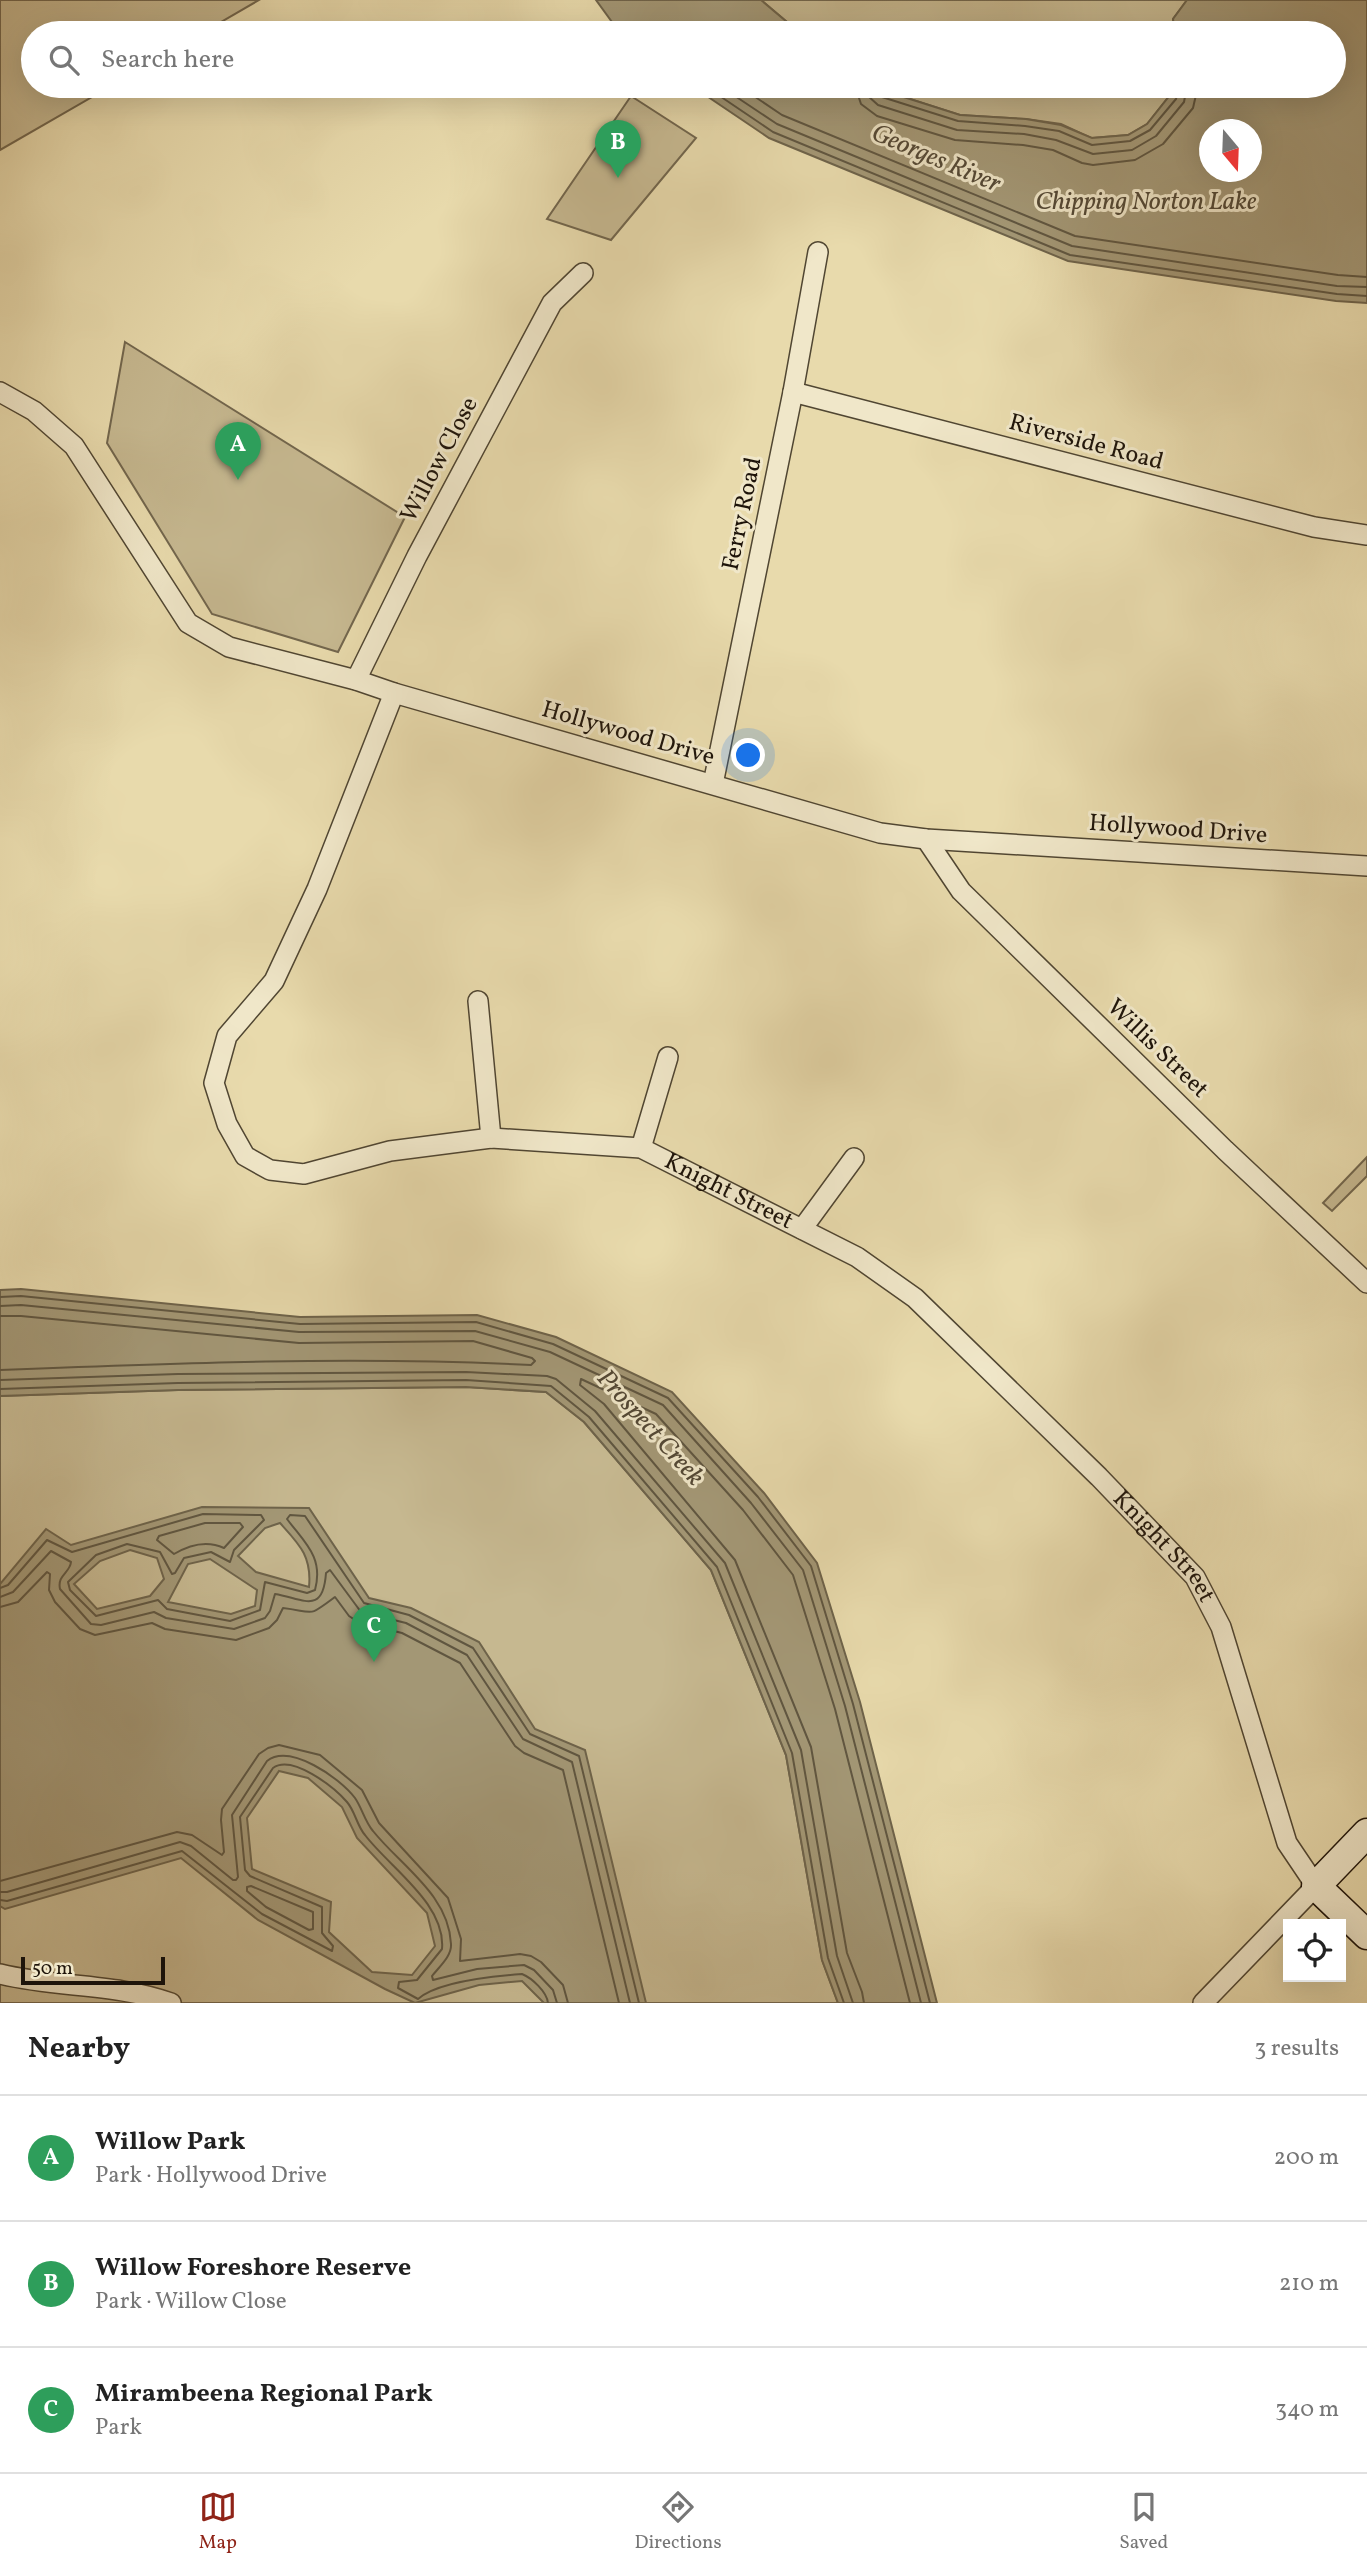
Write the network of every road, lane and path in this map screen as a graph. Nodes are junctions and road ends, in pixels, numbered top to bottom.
1 (818, 252) dead end
2 (583, 273) dead end
3 (0, 392) edge
4 (793, 393) junction
5 (1367, 536) edge
6 (356, 680) junction
7 (394, 694) junction
8 (713, 784) junction
9 (926, 839) junction
10 (1367, 866) edge
11 (478, 1001) dead end
12 (668, 1057) dead end
13 (491, 1138) junction
14 (641, 1148) junction
15 (854, 1158) dead end
16 (802, 1229) junction
17 (1367, 1283) edge
18 (1367, 1833) edge
19 (1316, 1886) junction
20 (1367, 1935) edge
21 (0, 1974) edge
22 (171, 2003) edge
23 (1203, 2003) edge

1 - 4 street, Ferry Road
2 - 6 street, Willow Close
3 - 6 street, Hollywood Drive
4 - 5 street, Riverside Road
4 - 8 street, Ferry Road
6 - 7 street, Hollywood Drive
7 - 8 street, Hollywood Drive
7 - 13 street, Knight Street
8 - 9 street, Hollywood Drive
9 - 10 street, Hollywood Drive
9 - 17 street, Willis Street
11 - 13 street
12 - 14 street
13 - 14 street, Knight Street
14 - 16 street, Knight Street
15 - 16 street
16 - 19 street, Knight Street
18 - 19 street
19 - 20 street, Knight Street
19 - 23 street
21 - 22 street

